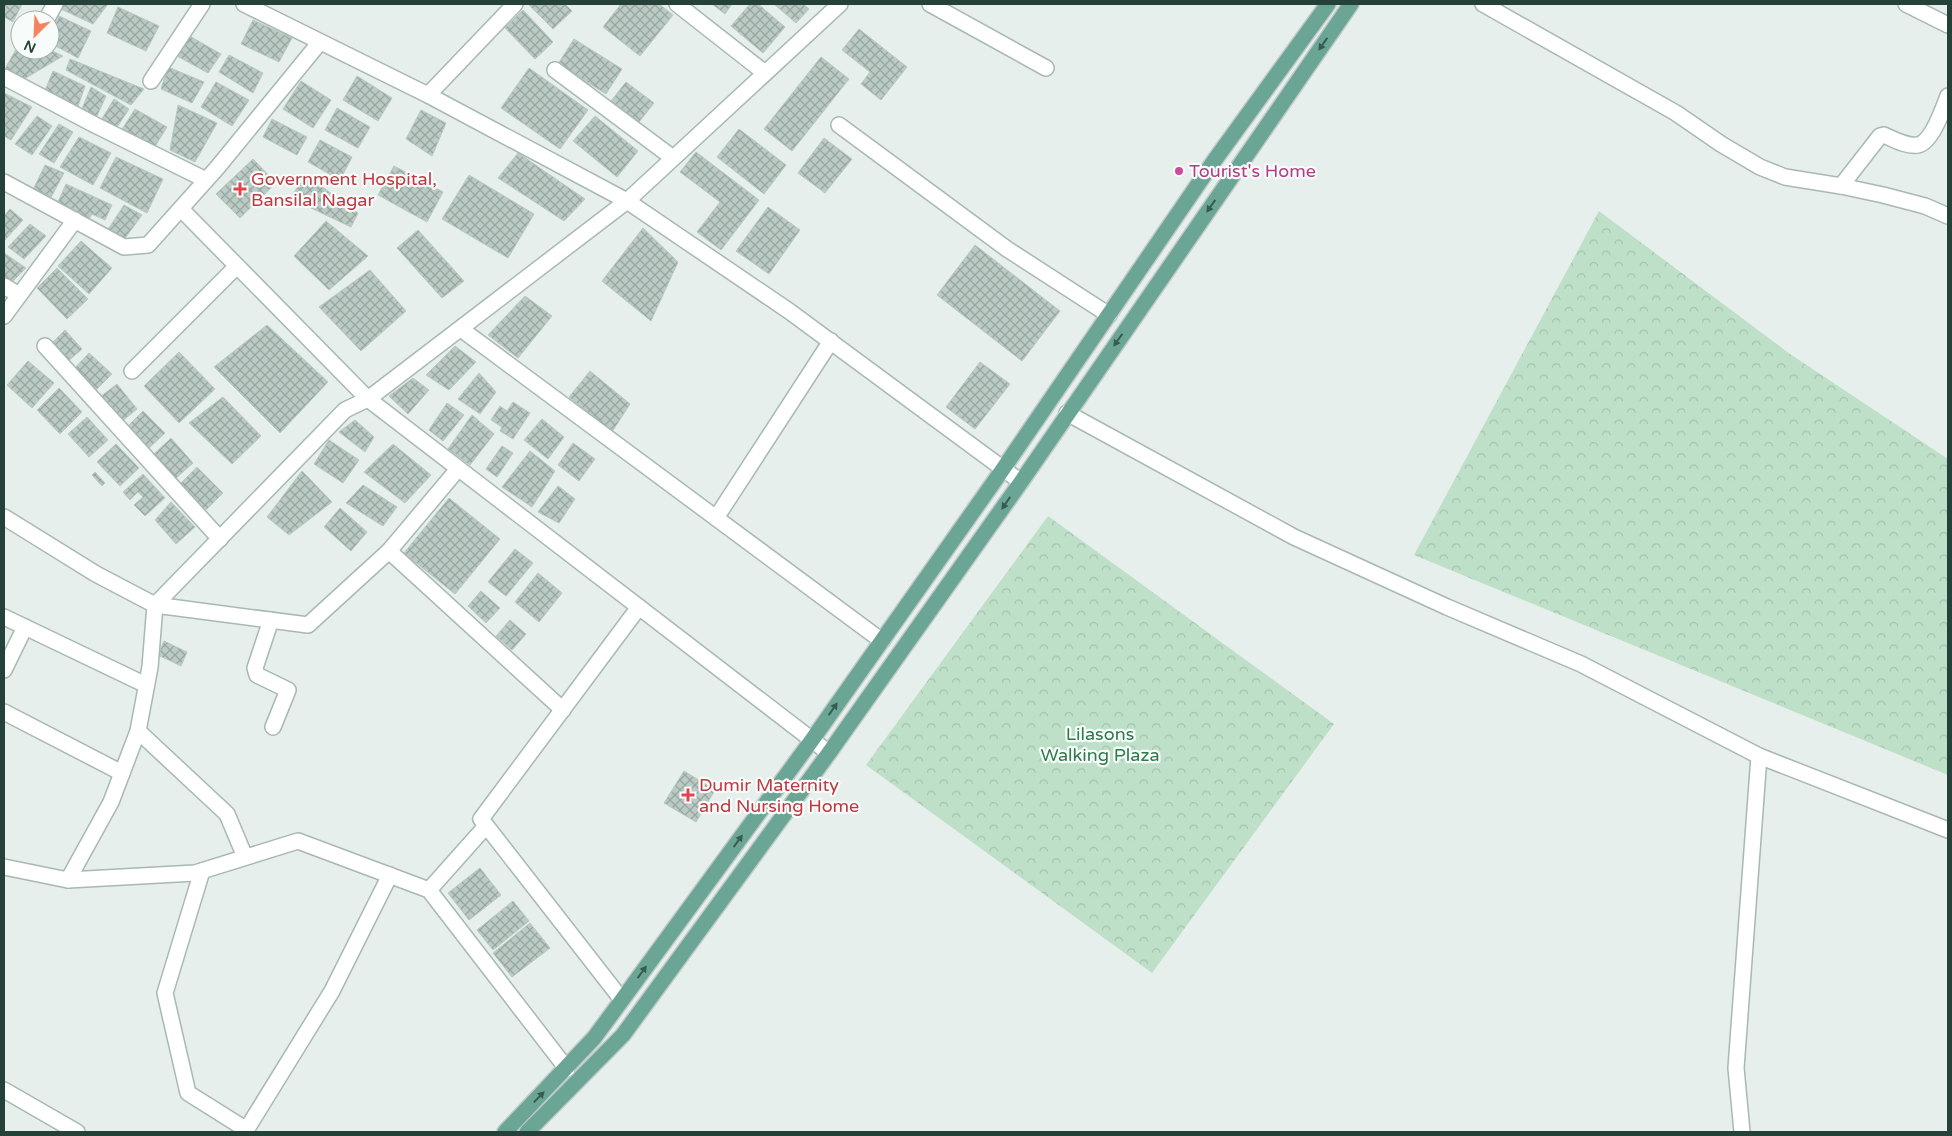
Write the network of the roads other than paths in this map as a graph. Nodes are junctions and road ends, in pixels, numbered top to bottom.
1 (202, 4) edge
2 (244, 4) edge
3 (516, 4) edge
4 (677, 4) edge
5 (840, 4) edge
6 (930, 4) edge
7 (1328, 4) edge
8 (1351, 4) edge
9 (1483, 4) edge
10 (1906, 4) edge
11 (1948, 24) edge
12 (320, 42) junction
13 (1046, 68) dead end
14 (555, 70) dead end
15 (765, 73) junction
16 (4, 77) edge
17 (151, 81) dead end
18 (1272, 81) junction
19 (1290, 92) junction
20 (428, 95) junction
21 (1948, 96) edge
22 (839, 125) dead end
23 (673, 158) junction
24 (206, 180) junction
25 (4, 182) edge
26 (1841, 186) junction
27 (627, 201) junction
28 (181, 209) junction
29 (1948, 216) edge
30 (75, 220) junction
31 (237, 266) junction
32 (1133, 280) junction
33 (4, 286) edge
34 (1151, 292) junction
35 (19, 295) junction
36 (4, 316) edge
37 (1109, 316) junction
38 (460, 329) junction
39 (830, 341) junction
40 (45, 346) dead end
41 (132, 371) dead end
42 (368, 399) junction
43 (1067, 413) junction
44 (458, 469) junction
45 (1004, 469) junction
46 (1021, 482) junction
47 (4, 517) edge
48 (716, 518) junction
49 (220, 538) junction
50 (389, 550) junction
51 (156, 605) junction
52 (639, 607) junction
53 (4, 617) edge
54 (271, 620) junction
55 (25, 627) junction
56 (882, 641) junction
57 (4, 670) edge
58 (146, 684) junction
59 (563, 710) junction
60 (4, 712) edge
61 (273, 727) dead end
62 (138, 731) junction
63 (812, 740) junction
64 (829, 753) junction
65 (1759, 756) junction
66 (122, 773) junction
67 (486, 826) junction
68 (1948, 830) edge
69 (245, 857) junction
70 (4, 867) edge
71 (202, 870) junction
72 (390, 876) junction
73 (68, 880) junction
74 (429, 890) junction
75 (622, 1000) junction
76 (567, 1069) junction
77 (4, 1090) edge
78 (246, 1131) edge
79 (77, 1132) edge
80 (505, 1132) edge
81 (527, 1132) edge
82 (1742, 1132) edge

1 - 17 street
2 - 12 street
3 - 20 street
4 - 15 street
5 - 15 street
6 - 13 street
7 - 18 main road
8 -> 19 main road
9 - 26 street
10 - 11 street
12 - 20 street
12 - 24 street
14 - 23 street
15 - 23 street
16 - 24 street
18 - 19 main road
18 - 32 main road
19 -> 34 main road
20 - 27 street
21 - 26 street
22 - 37 street
23 - 27 street
24 - 28 street
25 - 30 street
26 - 29 street
27 - 38 street
27 - 39 street
28 - 30 street
28 - 31 street
30 - 35 street
31 - 41 street
31 - 42 street
32 - 34 main road
32 - 37 main road
33 - 35 street
34 -> 43 main road
35 - 36 street
37 - 45 main road
38 - 42 street
38 - 48 street
39 - 45 street
39 - 48 street
40 - 49 street
42 - 44 street
42 - 49 street
43 - 46 main road
43 - 65 street
44 - 50 street
44 - 52 street
45 - 46 street
45 - 56 main road
46 -> 64 main road
47 - 51 street
48 - 56 street
49 - 51 street
50 - 54 street
50 - 59 street
51 - 54 street
51 - 58 street
52 - 59 street
52 - 63 street
53 - 55 street
54 - 61 street
55 - 57 street
55 - 58 street
63 -> 56 main road
58 - 62 street
59 - 67 street
60 - 66 street
62 - 66 street
62 - 69 street
63 - 64 street
75 -> 63 main road
64 - 81 main road
65 - 68 street
65 - 82 street
66 - 73 street
67 - 74 street
67 - 75 street
69 - 71 street
69 - 72 street
70 - 73 street
71 - 73 street
71 - 78 street
72 - 74 street
72 - 78 street
74 - 76 street
75 - 76 main road
80 -> 76 main road
77 - 79 street

